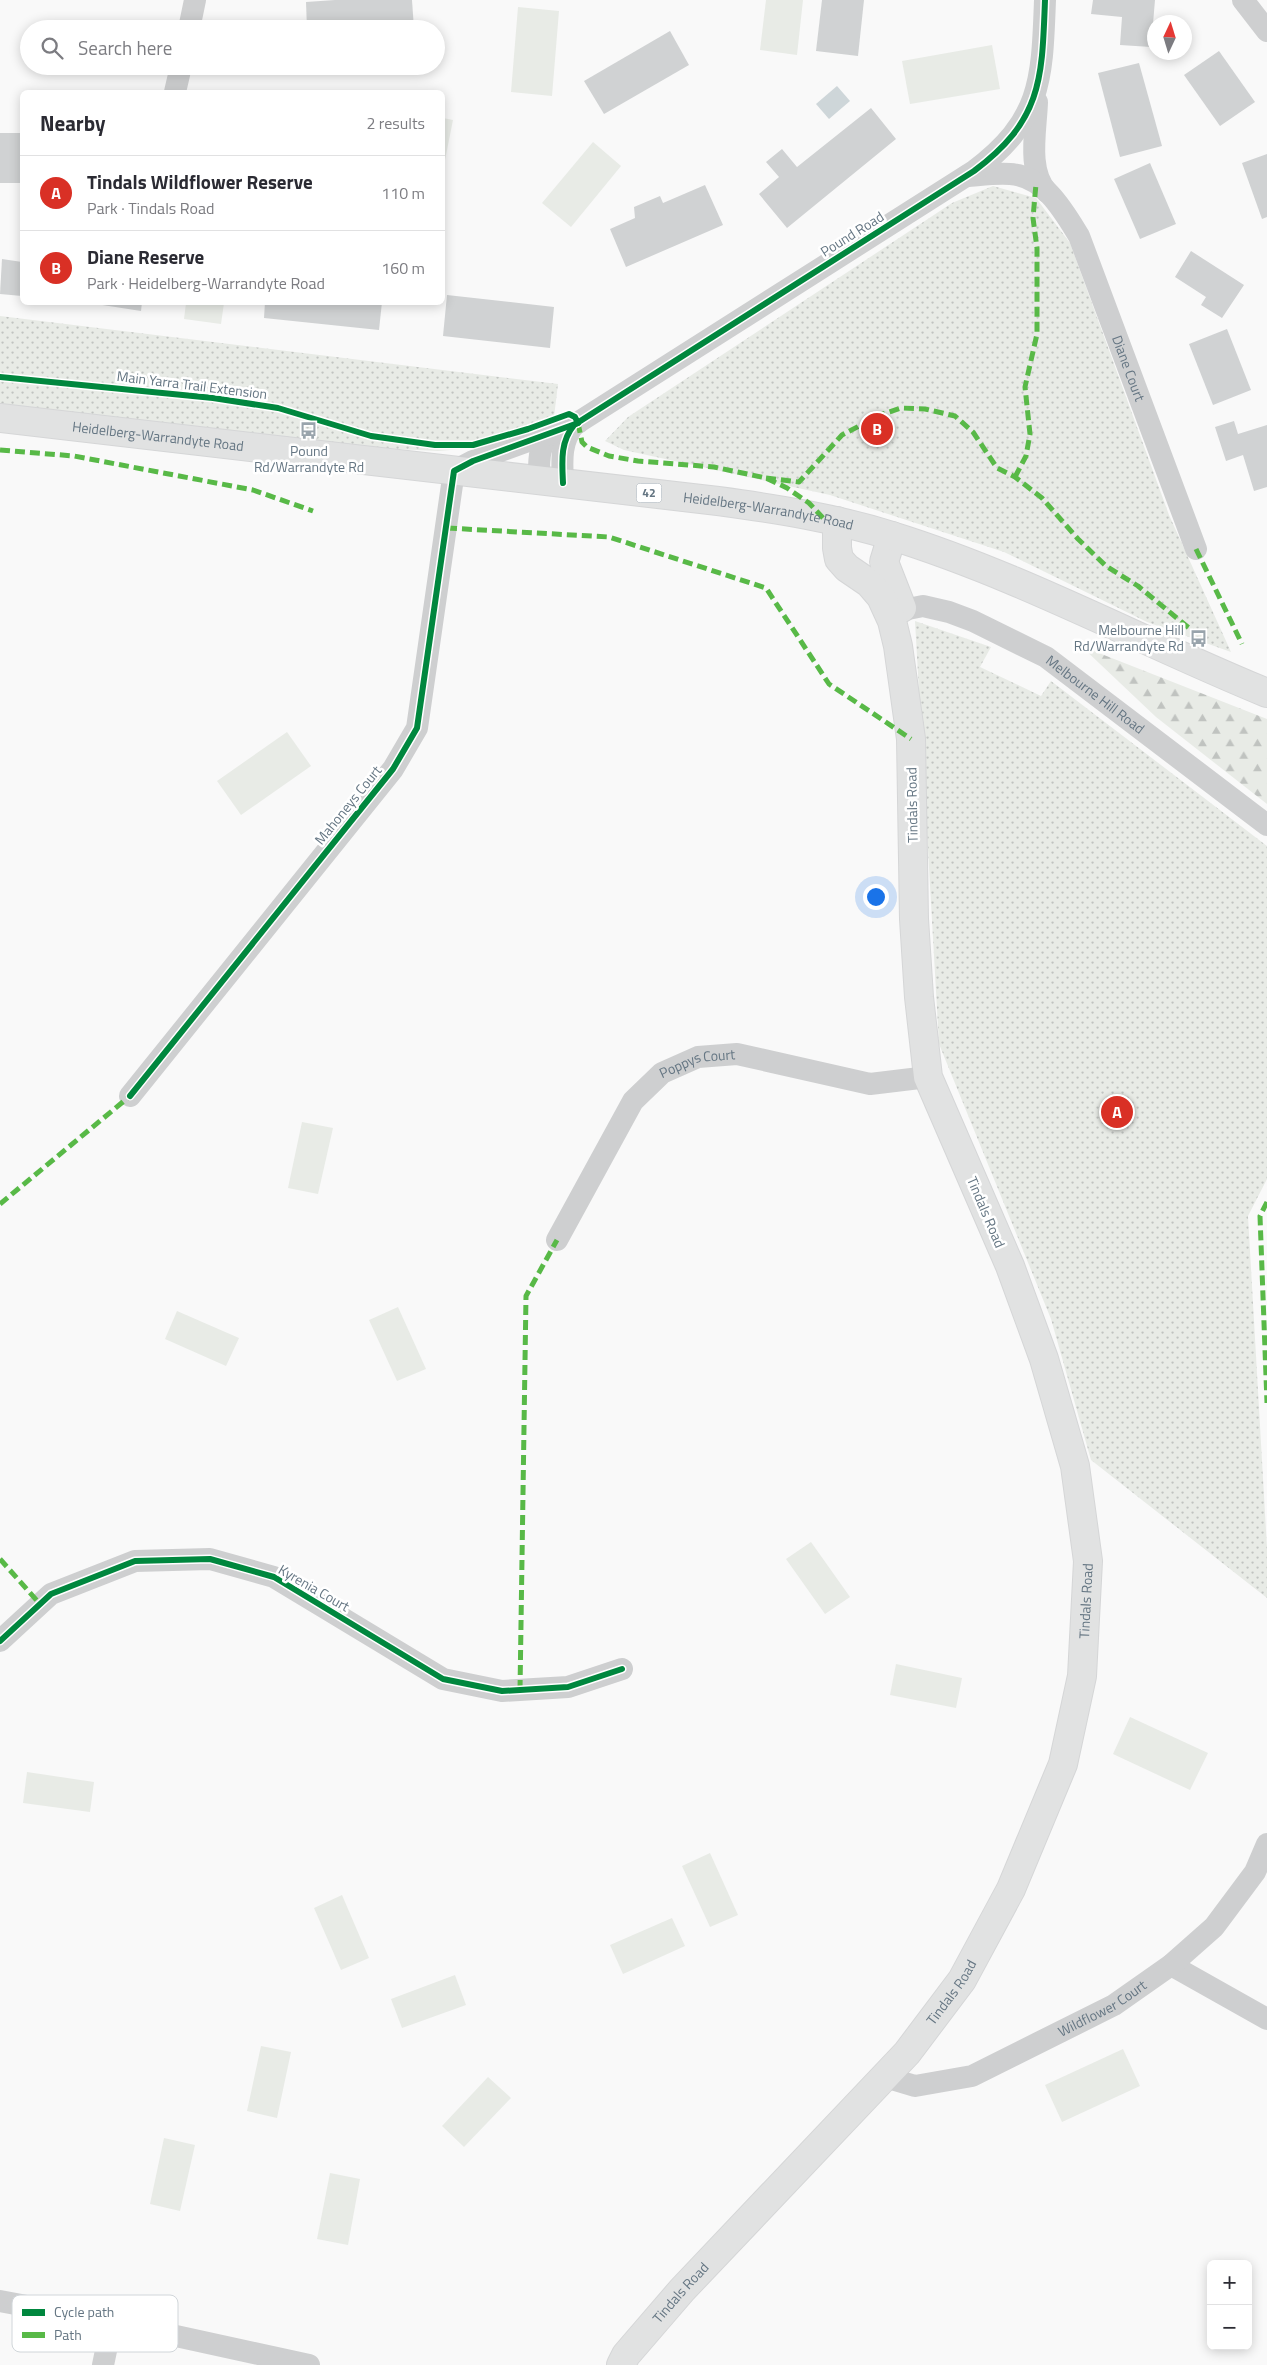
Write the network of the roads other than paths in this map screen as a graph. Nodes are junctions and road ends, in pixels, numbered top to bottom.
1 (196, 0) edge
2 (1045, 0) edge
3 (1243, 0) edge
4 (191, 20) edge
5 (1267, 31) edge
6 (179, 75) edge
7 (1038, 85) junction
8 (175, 90) edge
9 (967, 176) junction
10 (1050, 194) junction
11 (0, 418) edge
12 (578, 423) junction
13 (555, 432) junction
14 (454, 471) junction
15 (551, 482) junction
16 (837, 521) junction
17 (892, 536) junction
18 (1196, 549) dead end
19 (896, 612) junction
20 (1267, 693) edge
21 (1267, 825) edge
22 (928, 1077) junction
23 (130, 1096) dead end
24 (557, 1240) dead end
25 (0, 1641) edge
26 (622, 1669) dead end
27 (1267, 1844) edge
28 (1171, 1965) junction
29 (1267, 2019) edge
30 (885, 2076) junction
31 (178, 2336) edge
32 (106, 2352) edge
33 (103, 2365) edge
34 (309, 2365) edge
35 (621, 2365) edge

1 - 4 street
2 - 7 street, Pound Road
3 - 5 street
6 - 8 street
7 - 9 street, Pound Road
7 - 10 street, Diane Court
9 - 10 street, Diane Court
9 - 12 street, Pound Road
10 - 18 street, Diane Court
11 - 14 main road, Heidelberg-Warrandyte Road / 42
12 - 13 street, Pound Road
12 - 15 street, Pound Road
13 - 14 street, Pound Road
13 - 15 street
14 - 15 main road, Heidelberg-Warrandyte Road / 42
14 - 23 street, Mahoneys Court
15 - 16 main road, Heidelberg-Warrandyte Road / 42
16 - 17 main road, Heidelberg-Warrandyte Road / 42
16 - 19 main road, Tindals Road
17 - 19 main road, Tindals Road
17 - 20 main road, Heidelberg-Warrandyte Road / 42
19 - 21 street, Melbourne Hill Road
19 - 22 main road, Tindals Road
22 - 24 street, Poppys Court
22 - 30 main road, Tindals Road
25 - 26 street, Kyrenia Court
27 - 28 street, Wildflower Court
28 - 29 street
28 - 30 street, Wildflower Court
30 - 35 main road, Tindals Road
31 - 34 street
32 - 33 street

